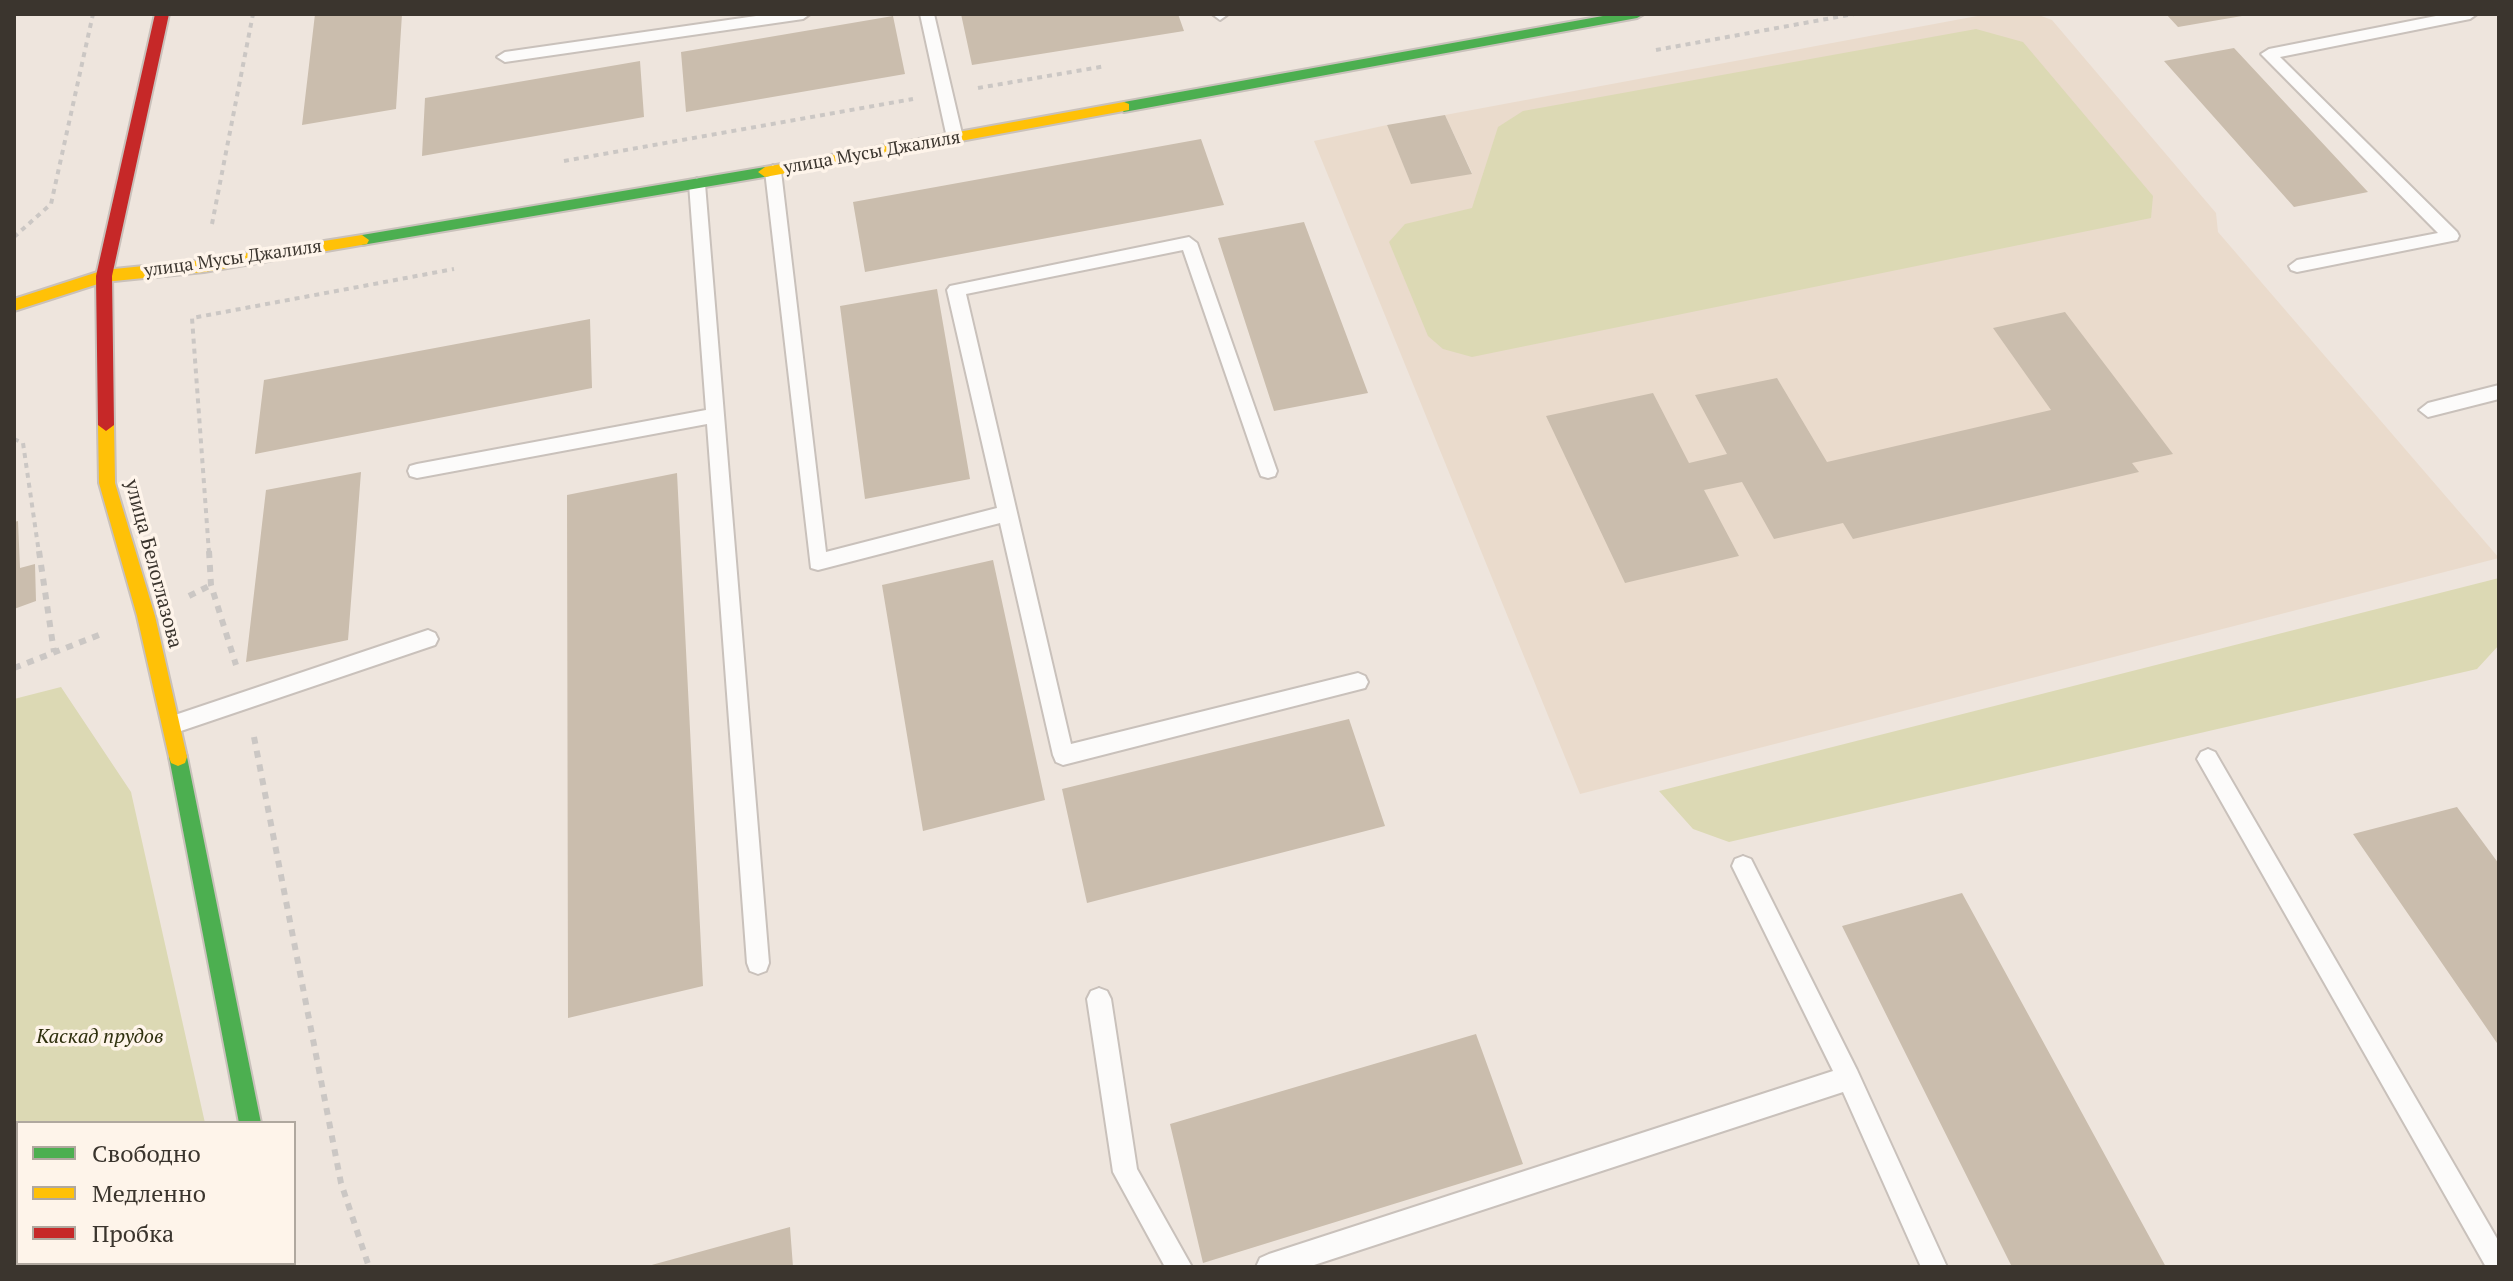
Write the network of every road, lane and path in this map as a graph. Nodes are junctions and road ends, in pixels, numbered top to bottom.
1 (93, 14) edge
2 (162, 14) edge
3 (253, 14) edge
4 (803, 14) edge
5 (927, 14) edge
6 (1637, 14) edge
7 (2470, 14) edge
8 (505, 57) dead end
9 (1113, 65) dead end
10 (945, 93) junction
11 (955, 138) junction
12 (555, 163) dead end
13 (773, 171) junction
14 (697, 184) junction
15 (227, 222) dead end
16 (14, 237) edge
17 (204, 266) junction
18 (2297, 266) dead end
19 (104, 276) junction
20 (14, 305) edge
21 (192, 318) dead end
22 (2499, 392) edge
23 (2428, 410) dead end
24 (715, 415) junction
25 (14, 439) edge
26 (417, 471) dead end
27 (1268, 471) dead end
28 (1007, 513) junction
29 (428, 639) dead end
30 (54, 652) dead end
31 (1358, 682) dead end
32 (172, 725) junction
33 (2208, 759) dead end
34 (1743, 866) dead end
35 (758, 963) dead end
36 (1099, 999) dead end
37 (1849, 1078) junction
38 (250, 1121) edge
39 (2499, 1266) edge
40 (1179, 1267) edge
41 (1269, 1267) edge
42 (1934, 1267) edge

1 - 16 path
2 - 19 street, улица Белоглазова
3 - 15 path
4 - 8 lane
5 - 10 lane
6 - 11 street, улица Мусы Джалиля
7 - 18 lane
9 - 10 path
10 - 11 lane
10 - 12 path
11 - 13 street, улица Мусы Джалиля
13 - 14 street, улица Мусы Джалиля
13 - 28 lane
14 - 17 street, улица Мусы Джалиля
14 - 24 lane
17 - 19 street, улица Мусы Джалиля
17 - 21 path
19 - 20 street, улица Мусы Джалиля
19 - 32 street, улица Белоглазова
22 - 23 lane
24 - 26 lane
24 - 35 lane
25 - 30 path
27 - 28 lane
28 - 31 lane
29 - 32 lane
32 - 38 street, улица Белоглазова
33 - 39 lane
34 - 37 lane
36 - 40 lane
37 - 41 lane
37 - 42 lane

